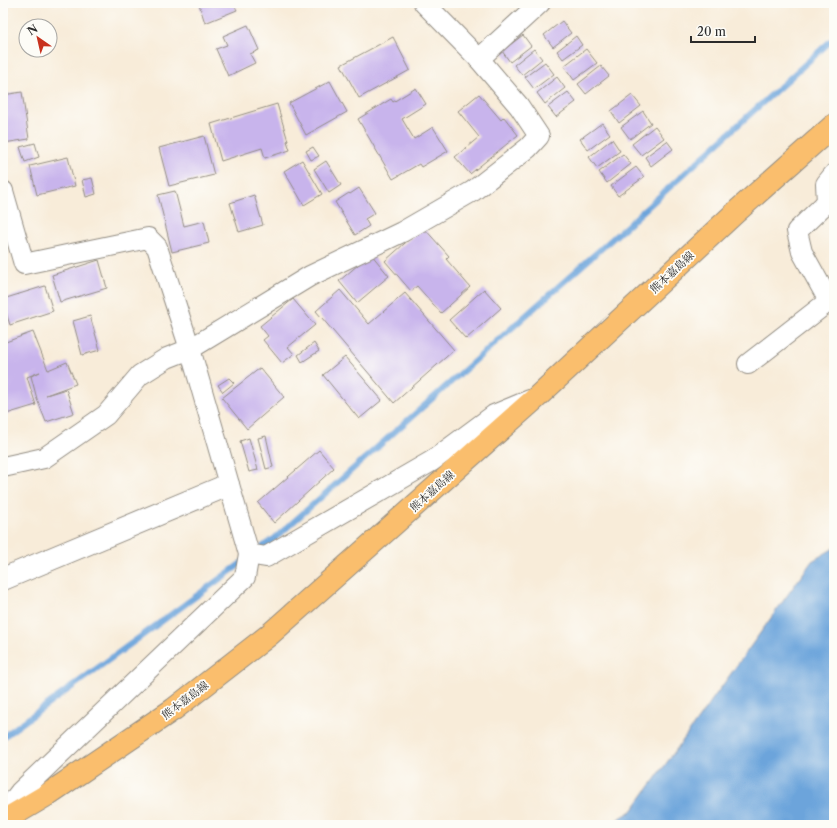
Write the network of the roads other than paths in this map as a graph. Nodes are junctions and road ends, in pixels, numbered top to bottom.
1 (424, 3) edge
2 (540, 3) edge
3 (479, 59) junction
4 (834, 125) edge
5 (834, 174) edge
6 (3, 191) edge
7 (830, 203) edge
8 (832, 301) edge
9 (190, 349) junction
10 (748, 364) dead end
11 (536, 398) junction
12 (3, 467) edge
13 (228, 486) junction
14 (249, 554) junction
15 (3, 579) edge
16 (3, 814) edge
17 (3, 821) edge

1 - 3 street
2 - 3 street
3 - 9 street
4 - 11 main road, 熊本嘉島線
5 - 7 street
6 - 9 street
7 - 8 street
8 - 10 street
9 - 12 street
9 - 13 street
11 - 14 street
11 - 17 main road, 熊本嘉島線
13 - 14 street
13 - 15 street
14 - 16 street

